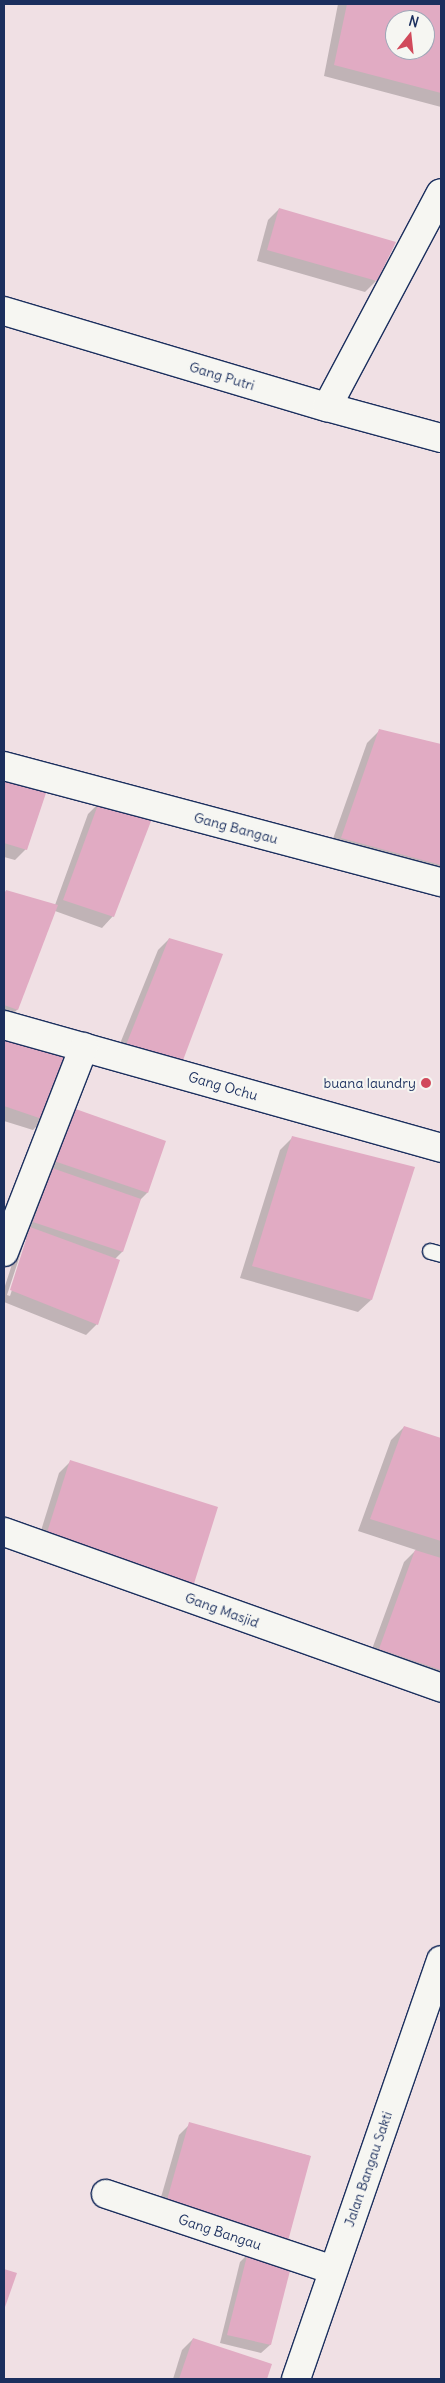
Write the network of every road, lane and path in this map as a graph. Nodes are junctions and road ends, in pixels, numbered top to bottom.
1 (441, 193) edge
2 (4, 311) edge
3 (327, 407) junction
4 (441, 438) edge
5 (4, 766) edge
6 (441, 882) edge
7 (4, 1024) edge
8 (84, 1047) junction
9 (441, 1148) edge
10 (4, 1252) edge
11 (4, 1532) edge
12 (441, 1688) edge
13 (441, 1960) edge
14 (106, 2194) dead end
15 (333, 2270) junction
16 (296, 2379) edge

1 - 3 street
2 - 3 street, Gang Putri
3 - 4 street, Gang Putri
5 - 6 street, Gang Bangau
7 - 8 street, Gang Ochu
8 - 9 street, Gang Ochu
8 - 10 street
11 - 12 street, Gang Masjid
13 - 15 street, Jalan Bangau Sakti
14 - 15 street, Gang Bangau
15 - 16 street, Jalan Bangau Sakti

